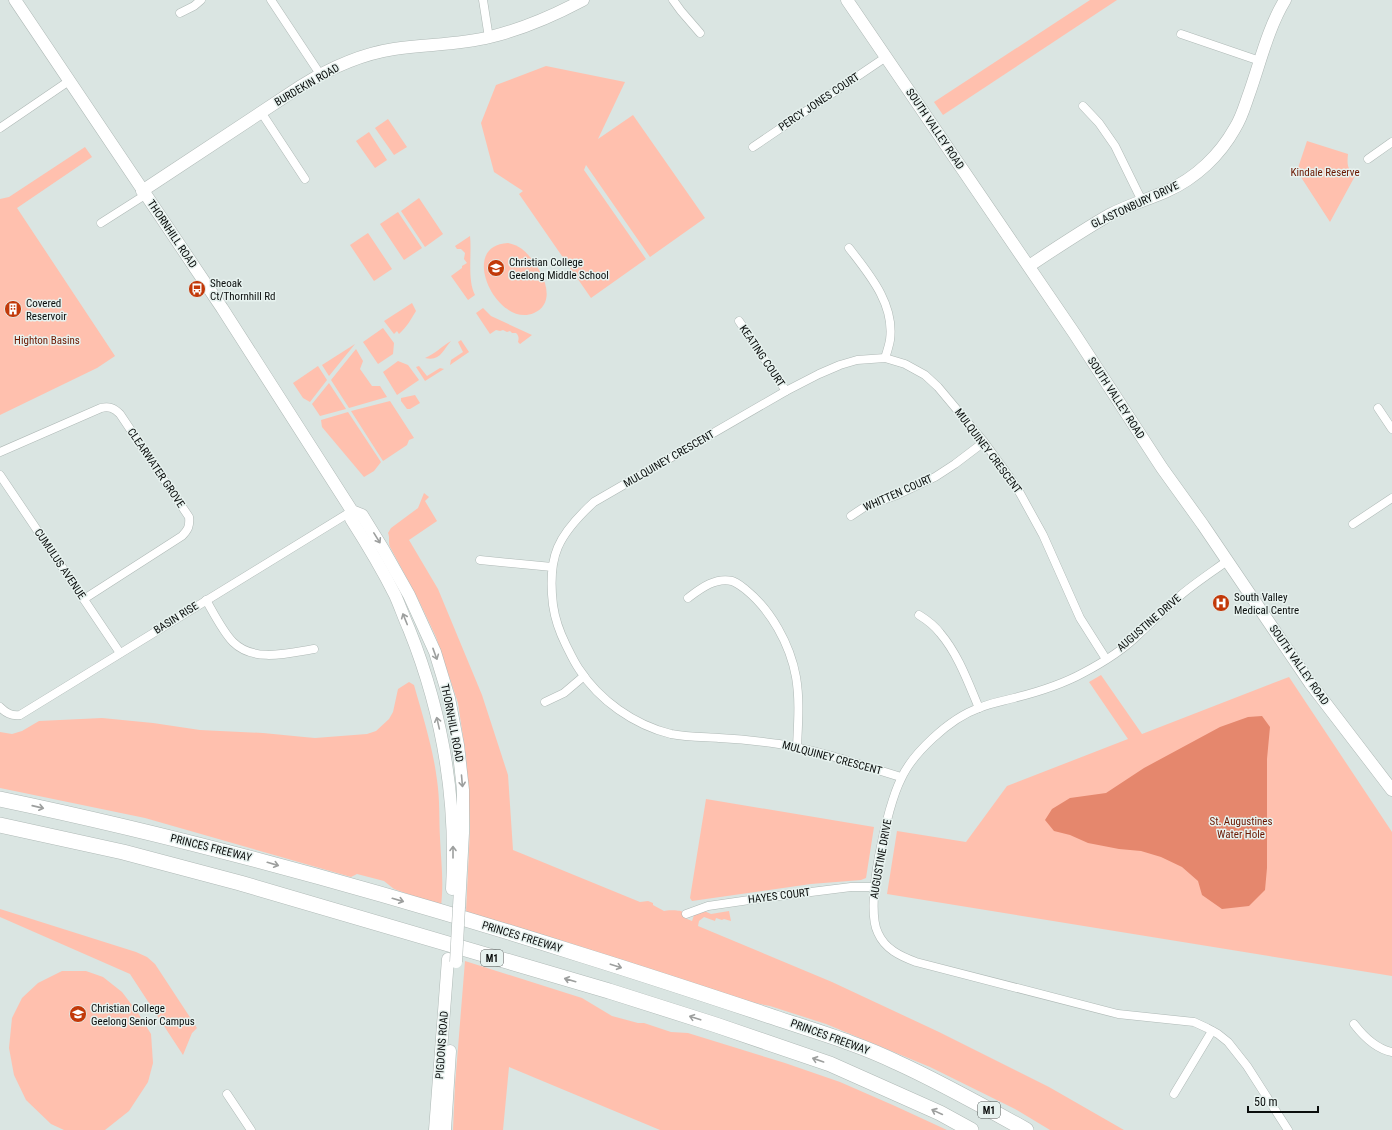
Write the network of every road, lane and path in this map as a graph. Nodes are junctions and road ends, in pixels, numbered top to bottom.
1 (15, 0) edge
2 (201, 0) edge
3 (272, 0) edge
4 (483, 0) edge
5 (583, 0) edge
6 (673, 0) edge
7 (847, 0) edge
8 (1285, 0) edge
9 (180, 13) dead end
10 (700, 33) dead end
11 (1181, 34) dead end
12 (489, 38) junction
13 (886, 57) junction
14 (1260, 62) junction
15 (320, 74) junction
16 (69, 81) junction
17 (1083, 106) dead end
18 (261, 112) junction
19 (0, 128) edge
20 (1392, 142) edge
21 (753, 147) dead end
22 (1368, 159) dead end
23 (305, 179) dead end
24 (143, 193) junction
25 (1142, 201) junction
26 (101, 223) dead end
27 (849, 248) dead end
28 (1029, 266) junction
29 (739, 321) dead end
30 (885, 358) junction
31 (786, 391) junction
32 (1378, 408) dead end
33 (1392, 429) edge
34 (984, 442) junction
35 (0, 452) edge
36 (0, 475) edge
37 (2, 484) edge
38 (1392, 498) edge
39 (352, 510) junction
40 (851, 516) dead end
41 (1353, 524) dead end
42 (480, 560) dead end
43 (1228, 561) junction
44 (552, 567) junction
45 (688, 598) dead end
46 (84, 599) junction
47 (206, 600) junction
48 (919, 615) dead end
49 (314, 649) dead end
50 (120, 653) junction
51 (1106, 659) junction
52 (584, 676) junction
53 (545, 702) dead end
54 (0, 707) edge
55 (979, 708) junction
56 (797, 747) junction
57 (901, 777) junction
58 (1392, 790) edge
59 (0, 799) edge
60 (0, 825) edge
61 (874, 887) junction
62 (686, 914) dead end
63 (452, 960) junction
64 (1354, 1024) dead end
65 (1212, 1031) junction
66 (1392, 1052) edge
67 (227, 1094) dead end
68 (1174, 1094) dead end
69 (251, 1130) edge
70 (435, 1130) edge
71 (445, 1130) edge
72 (971, 1130) edge
73 (1026, 1130) edge
74 (1288, 1130) edge

1 - 16 street, THORNHILL ROAD
2 - 9 street
3 - 15 street
4 - 12 street
5 - 12 street, BURDEKIN ROAD
6 - 10 street
7 - 13 street, SOUTH VALLEY ROAD
8 - 14 street, GLASTONBURY DRIVE
11 - 14 street
12 - 15 street, BURDEKIN ROAD
13 - 21 street, PERCY JONES COURT
13 - 28 street, SOUTH VALLEY ROAD
14 - 25 street, GLASTONBURY DRIVE
15 - 18 street, BURDEKIN ROAD
16 - 19 street
16 - 24 street, THORNHILL ROAD
17 - 25 street
18 - 23 street
18 - 24 street, BURDEKIN ROAD
20 - 22 street
24 - 26 street
24 - 39 street, THORNHILL ROAD
25 - 28 street, GLASTONBURY DRIVE
27 - 30 street
28 - 43 street, SOUTH VALLEY ROAD
29 - 31 street, KEATING COURT
30 - 31 street, MULQUINEY CRESCENT
30 - 34 street, MULQUINEY CRESCENT
31 - 44 street, MULQUINEY CRESCENT
32 - 33 street
34 - 40 street, WHITTEN COURT
34 - 51 street, MULQUINEY CRESCENT
35 - 46 street, CLEARWATER GROVE
36 - 37 street, CUMULUS AVENUE
37 - 46 street, CUMULUS AVENUE
38 - 41 street
39 - 47 street, BASIN RISE
39 - 63 street, THORNHILL ROAD
42 - 44 street
43 - 51 street, AUGUSTINE DRIVE
43 - 58 street, SOUTH VALLEY ROAD
44 - 52 street, MULQUINEY CRESCENT
45 - 56 street
46 - 50 street, CUMULUS AVENUE
47 - 49 street
47 - 50 street, BASIN RISE
48 - 55 street
50 - 54 street, BASIN RISE
51 - 55 street, AUGUSTINE DRIVE
52 - 53 street
52 - 56 street, MULQUINEY CRESCENT
55 - 57 street, AUGUSTINE DRIVE
56 - 57 street, MULQUINEY CRESCENT
57 - 61 street, AUGUSTINE DRIVE
59 -> 73 highway, PRINCES FREEWAY / M1
72 -> 60 highway, M1
61 - 62 street, HAYES COURT
61 - 65 street, AUGUSTINE DRIVE
63 - 70 street, PIGDONS ROAD
63 - 71 street, PIGDONS ROAD
64 - 66 street
65 - 68 street
65 - 74 street, AUGUSTINE DRIVE
67 - 69 street

